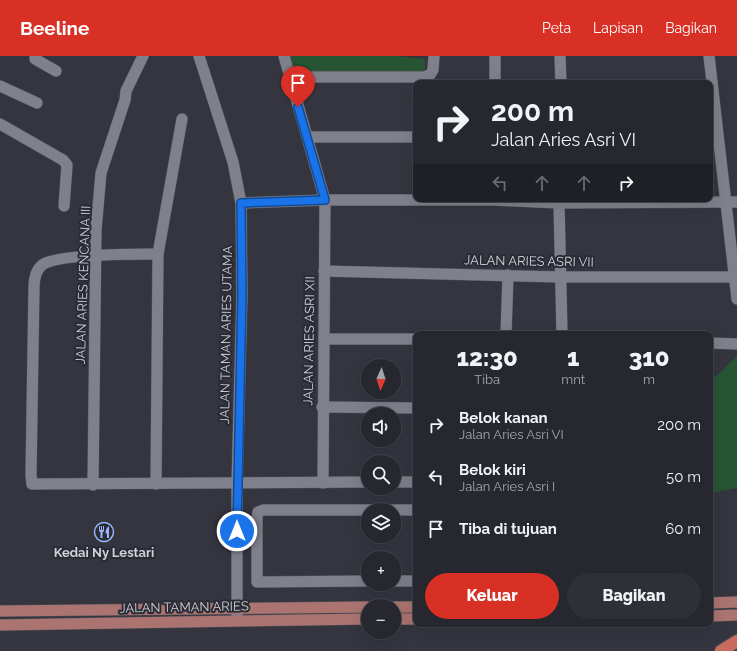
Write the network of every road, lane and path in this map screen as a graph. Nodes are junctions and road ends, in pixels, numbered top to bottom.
1 (35, 56) edge
2 (143, 56) edge
3 (199, 56) edge
4 (284, 56) edge
5 (434, 56) edge
6 (495, 56) edge
7 (560, 56) edge
8 (709, 56) edge
9 (56, 70) dead end
10 (289, 77) junction
11 (495, 80) edge
12 (560, 80) edge
13 (710, 80) edge
14 (0, 86) edge
15 (37, 103) dead end
16 (182, 119) dead end
17 (0, 124) edge
18 (713, 124) edge
19 (308, 137) junction
20 (413, 138) edge
21 (714, 141) edge
22 (325, 200) junction
23 (413, 200) edge
24 (537, 202) edge
25 (241, 203) junction
26 (559, 203) junction
27 (732, 203) edge
28 (64, 206) dead end
29 (158, 254) junction
30 (95, 256) junction
31 (324, 271) junction
32 (508, 275) junction
33 (561, 277) junction
34 (734, 277) junction
35 (737, 299) edge
36 (506, 331) edge
37 (562, 331) edge
38 (413, 338) edge
39 (324, 339) junction
40 (713, 343) edge
41 (737, 344) edge
42 (322, 408) junction
43 (413, 408) edge
44 (323, 482) junction
45 (361, 482) edge
46 (401, 482) edge
47 (413, 482) edge
48 (237, 483) junction
49 (93, 484) junction
50 (156, 484) junction
51 (413, 510) edge
52 (361, 581) edge
53 (401, 581) edge
54 (413, 581) edge
55 (737, 602) edge
56 (713, 603) edge
57 (361, 607) edge
58 (401, 607) edge
59 (413, 607) edge
60 (237, 608) junction
61 (0, 611) edge
62 (737, 615) edge
63 (713, 616) edge
64 (401, 619) edge
65 (413, 619) edge
66 (237, 620) junction
67 (361, 620) edge
68 (0, 625) edge
69 (737, 640) edge
70 (721, 651) edge

1 - 9 street
2 - 30 street, JALAN ARIES KENCANA III
3 - 25 street, JALAN TAMAN ARIES UTAMA
4 - 10 street, JALAN ARIES ASRI XII
5 - 10 street
6 - 11 street
7 - 12 street
8 - 13 street
10 - 19 street, JALAN ARIES ASRI XII
14 - 15 street
16 - 29 street
17 - 28 street
18 - 21 street
19 - 20 street
19 - 22 street, JALAN ARIES ASRI XII
21 - 27 street
22 - 23 street
22 - 25 street
22 - 31 street, JALAN ARIES ASRI XII
24 - 26 street
25 - 48 street, JALAN TAMAN ARIES UTAMA
26 - 27 street
26 - 33 street
27 - 34 street
29 - 30 street
29 - 50 street
30 - 49 street, JALAN ARIES KENCANA III
30 - 49 street
31 - 32 street, JALAN ARIES ASRI VII
31 - 39 street, JALAN ARIES ASRI XII
32 - 33 street, JALAN ARIES ASRI VII
32 - 36 street
33 - 34 street, JALAN ARIES ASRI VII
33 - 37 street
34 - 35 street
38 - 39 street
39 - 42 street, JALAN ARIES ASRI XII
40 - 41 street
42 - 43 street
42 - 44 street, JALAN ARIES ASRI XII
44 - 45 street
44 - 48 street
46 - 47 street
48 - 50 street
48 - 60 street, JALAN TAMAN ARIES UTAMA
49 - 50 street
51 - 52 street
53 - 54 street
55 - 56 main road
57 - 60 main road, JALAN TAMAN ARIES
58 - 59 main road
60 - 61 main road, JALAN TAMAN ARIES
60 - 66 street, JALAN TAMAN ARIES UTAMA
62 - 63 main road
64 - 65 main road
66 - 67 main road, JALAN TAMAN ARIES
66 - 68 main road, JALAN TAMAN ARIES
69 - 70 highway

